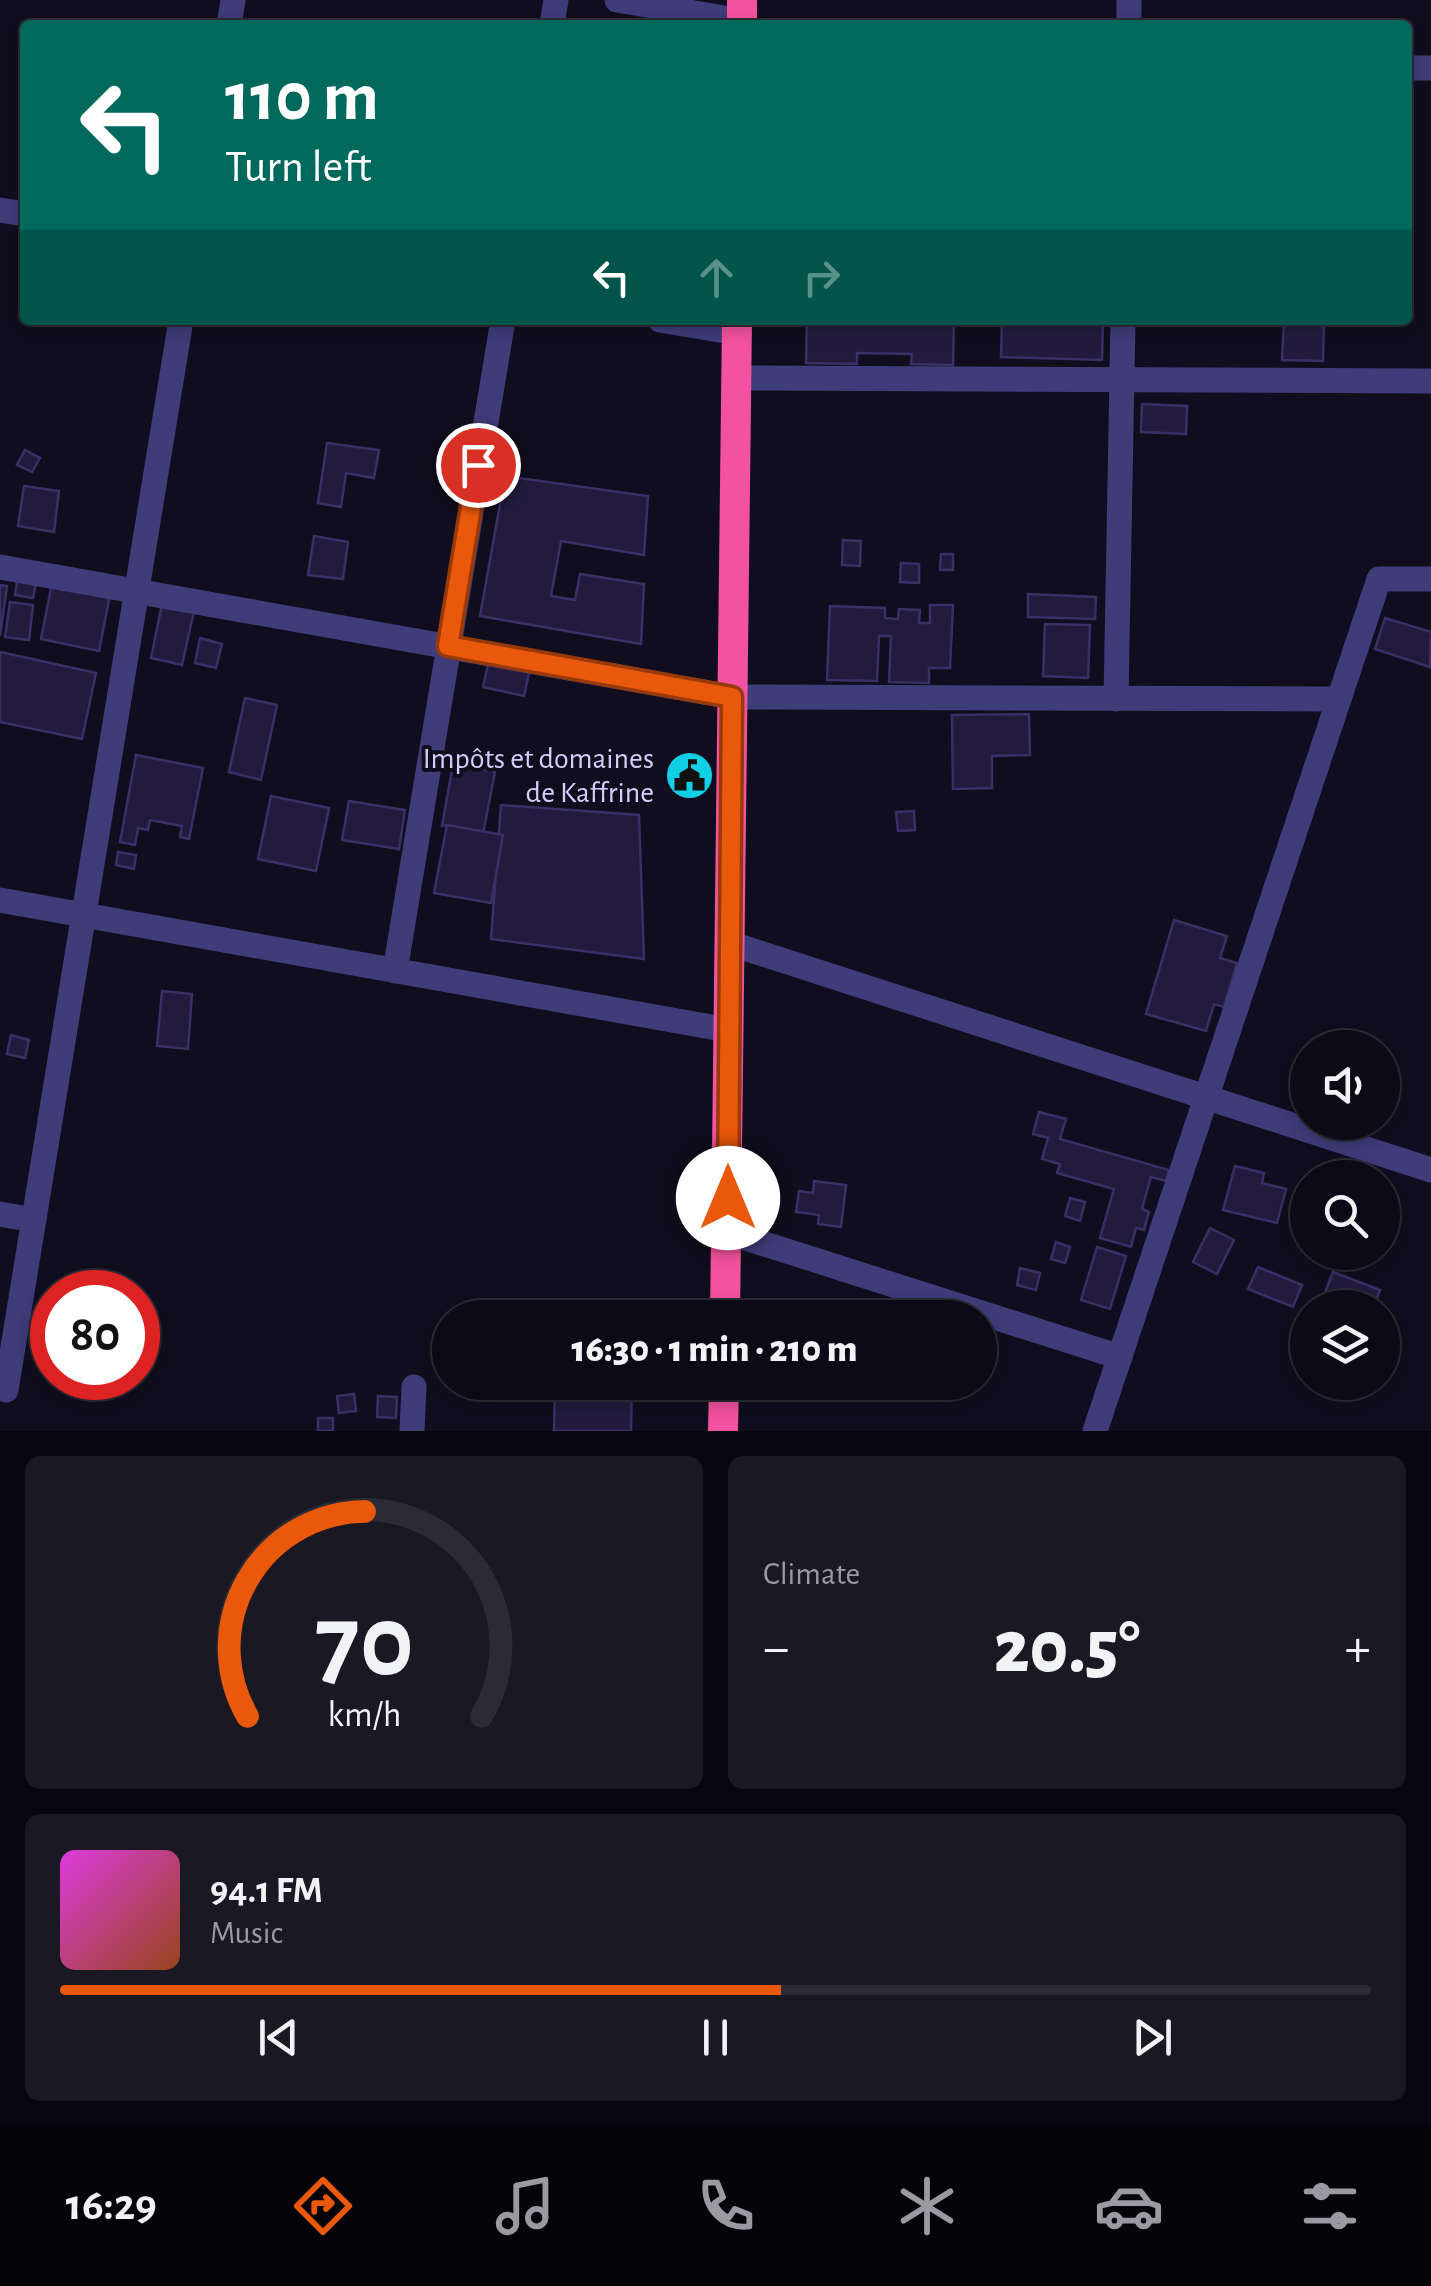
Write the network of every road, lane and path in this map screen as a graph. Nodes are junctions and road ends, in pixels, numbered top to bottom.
1 (617, 0) edge
2 (742, 15) edge
3 (180, 325) edge
4 (502, 325) edge
5 (1124, 325) edge
6 (737, 326) edge
7 (736, 378) junction
8 (1122, 380) junction
9 (1431, 382) edge
10 (0, 566) edge
11 (1431, 580) edge
12 (136, 591) junction
13 (448, 646) junction
14 (732, 697) junction
15 (1116, 699) junction
16 (1339, 699) junction
17 (0, 900) edge
18 (83, 915) junction
19 (729, 943) junction
20 (394, 971) junction
21 (728, 1030) junction
22 (1206, 1097) junction
23 (1431, 1170) edge
24 (0, 1214) edge
25 (34, 1220) junction
26 (727, 1232) junction
27 (725, 1300) edge
28 (1120, 1357) junction
29 (414, 1387) dead end
30 (6, 1390) dead end
31 (724, 1400) edge
32 (412, 1431) edge
33 (723, 1431) edge
34 (1095, 1431) edge

1 - 2 street
3 - 12 street
4 - 13 street
5 - 8 street
6 - 7 highway
7 - 8 street
7 - 14 highway
8 - 9 street
8 - 15 street
10 - 12 street
11 - 16 street
12 - 13 street
12 - 18 street
13 - 14 street
13 - 20 street
14 - 15 street
14 - 19 highway
15 - 16 street
16 - 22 street
17 - 18 street
18 - 20 street
18 - 25 street
19 - 21 highway
19 - 22 street
20 - 21 street
21 - 26 highway
22 - 23 street
22 - 28 street
24 - 25 street
25 - 30 street
26 - 27 highway
26 - 28 street
28 - 34 street
29 - 32 street
31 - 33 highway

